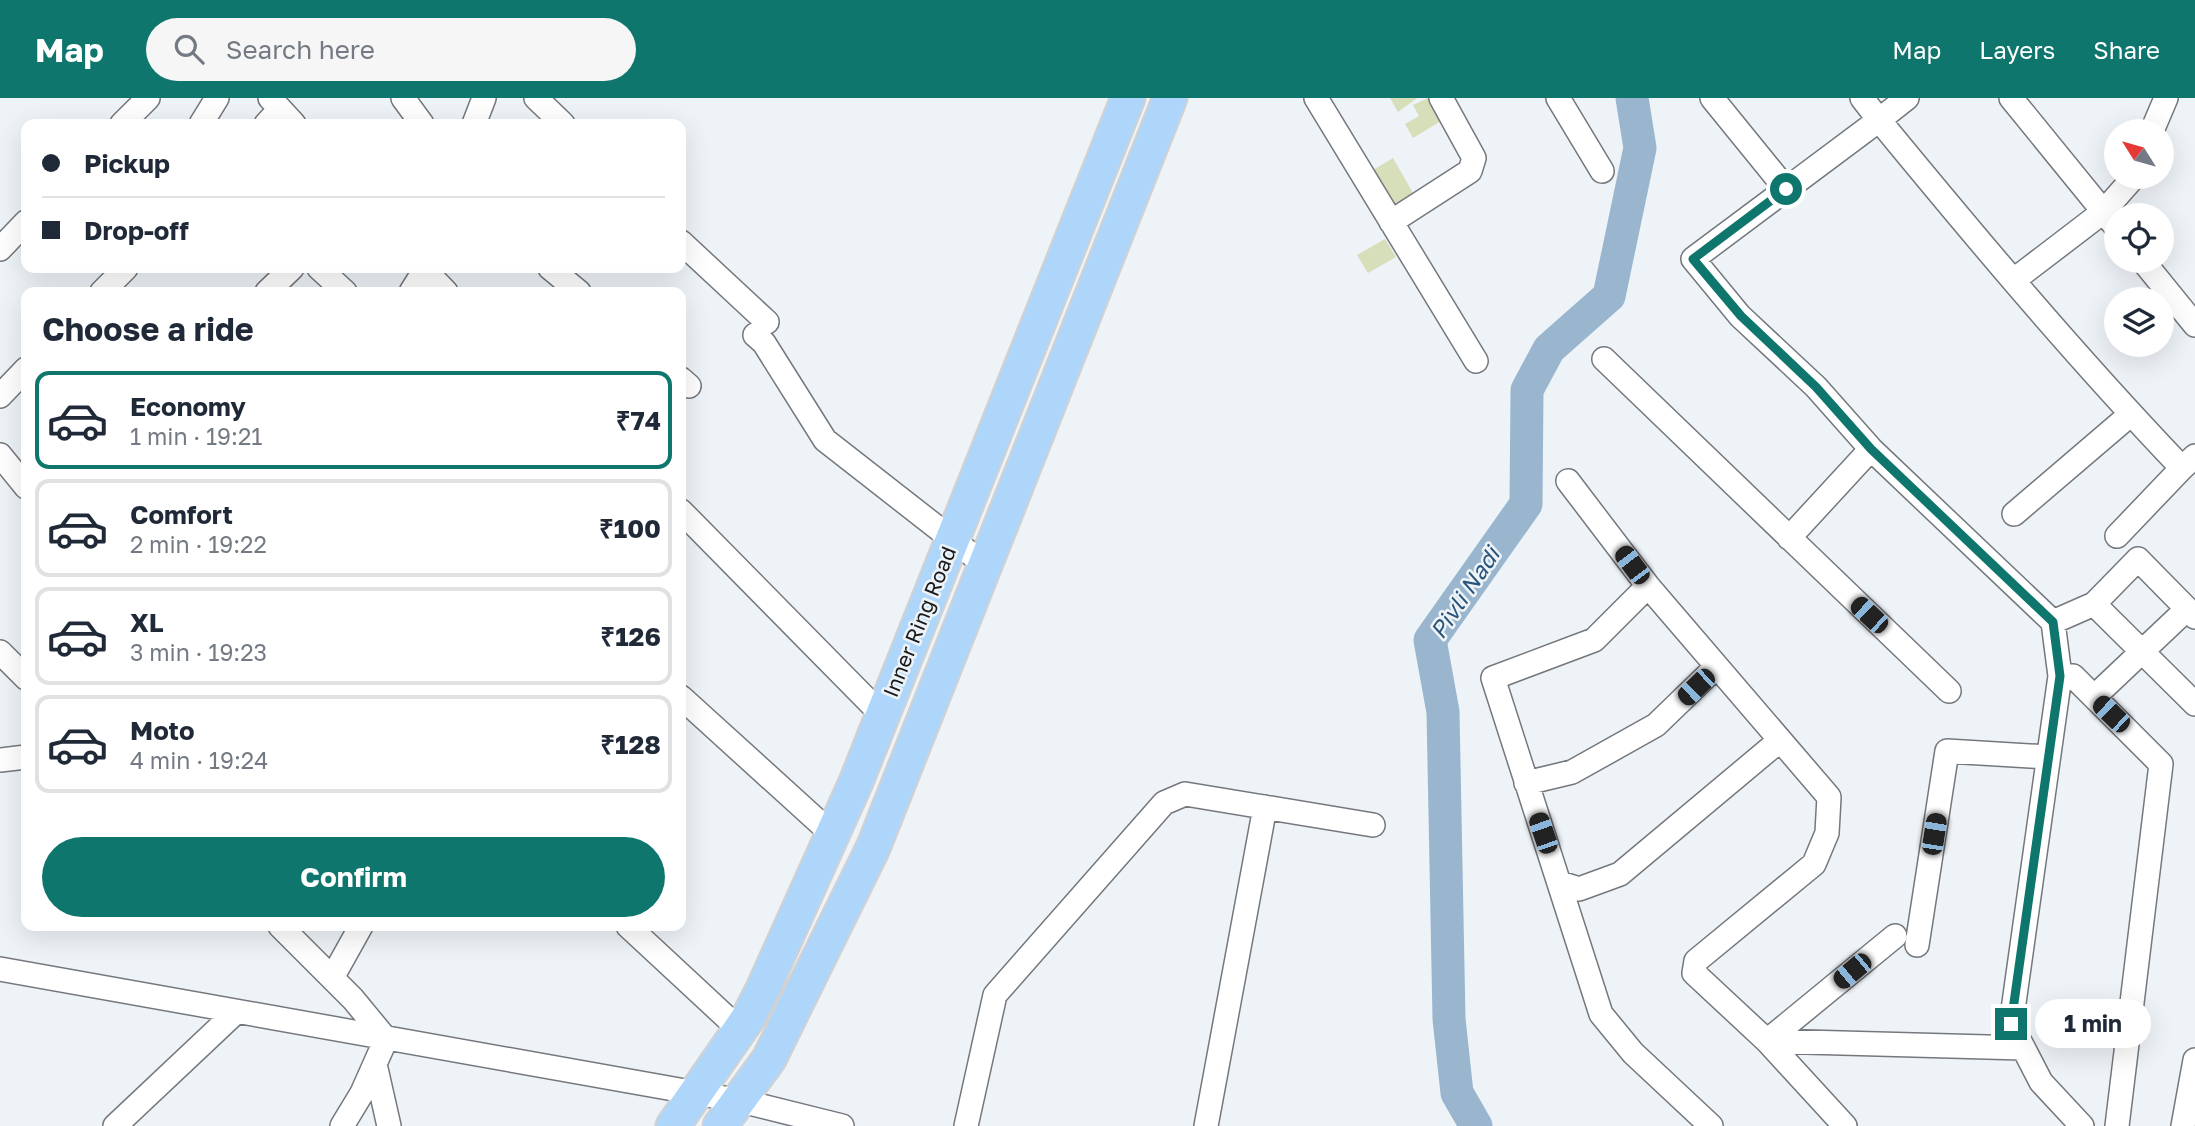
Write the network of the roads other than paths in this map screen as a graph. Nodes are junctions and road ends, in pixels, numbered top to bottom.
1 (148, 98) edge
2 (217, 98) edge
3 (403, 98) edge
4 (484, 98) edge
5 (536, 98) edge
6 (1128, 98) edge
7 (1170, 98) edge
8 (1316, 98) edge
9 (1441, 98) edge
10 (1558, 98) edge
11 (1712, 98) edge
12 (1862, 98) edge
13 (1907, 98) edge
14 (2011, 98) edge
15 (2166, 98) edge
16 (127, 119) edge
17 (204, 119) edge
18 (418, 119) edge
19 (476, 119) edge
20 (558, 119) edge
21 (2157, 119) edge
22 (1879, 120) junction
23 (1602, 171) dead end
24 (1786, 189) junction
25 (2104, 212) edge
26 (1391, 222) junction
27 (2104, 223) edge
28 (21, 227) edge
29 (686, 247) edge
30 (0, 249) edge
31 (121, 273) edge
32 (287, 273) edge
33 (324, 273) edge
34 (429, 273) edge
35 (556, 273) edge
36 (2153, 273) edge
37 (2014, 280) junction
38 (107, 287) edge
39 (272, 287) edge
40 (339, 287) edge
41 (441, 287) edge
42 (573, 287) edge
43 (2195, 325) edge
44 (1604, 359) dead end
45 (1476, 361) dead end
46 (21, 374) edge
47 (0, 396) edge
48 (2131, 414) junction
49 (1871, 449) junction
50 (0, 455) edge
51 (2188, 462) edge
52 (21, 481) edge
53 (1569, 481) dead end
54 (2014, 514) dead end
55 (686, 516) edge
56 (2117, 536) dead end
57 (1789, 538) junction
58 (952, 542) junction
59 (985, 565) junction
60 (1648, 586) junction
61 (2094, 604) junction
62 (2191, 613) edge
63 (2053, 622) junction
64 (0, 652) edge
65 (2143, 652) junction
66 (1716, 667) junction
67 (21, 673) edge
68 (2060, 676) junction
69 (1949, 691) dead end
70 (2094, 698) junction
71 (686, 702) edge
72 (2195, 704) edge
73 (883, 716) junction
74 (1779, 740) junction
75 (2048, 757) junction
76 (21, 758) edge
77 (0, 760) edge
78 (1526, 783) junction
79 (1265, 807) junction
80 (1373, 825) dead end
81 (833, 835) junction
82 (1568, 890) junction
83 (285, 931) edge
84 (359, 931) edge
85 (633, 931) edge
86 (1895, 936) dead end
87 (1917, 945) dead end
88 (0, 969) edge
89 (332, 978) junction
90 (236, 1012) junction
91 (2011, 1024) junction
92 (740, 1030) junction
93 (386, 1039) junction
94 (1768, 1041) junction
95 (2000, 1046) junction
96 (2023, 1048) junction
97 (2195, 1060) edge
98 (375, 1064) junction
99 (696, 1094) junction
100 (730, 1113) edge
101 (116, 1126) edge
102 (342, 1126) edge
103 (389, 1126) edge
104 (673, 1126) edge
105 (842, 1126) edge
106 (966, 1126) edge
107 (1206, 1126) edge
108 (1711, 1126) edge
109 (1845, 1126) edge
110 (2082, 1126) edge
111 (2118, 1126) edge
112 (2183, 1126) edge

1 - 16 street
2 - 17 street
3 - 18 street
4 - 19 street
5 - 20 street
6 - 58 highway, Inner Ring Road
7 - 59 highway, Inner Ring Road
8 - 26 street
9 - 26 street
10 - 23 street
11 - 24 street
12 - 22 street
13 - 22 street
14 - 25 street
15 - 21 street
22 - 24 street
22 - 37 street
24 - 49 street
26 - 45 street
27 - 37 street
28 - 30 street
29 - 58 street
31 - 38 street
32 - 39 street
33 - 40 street
34 - 41 street
35 - 42 street
36 - 43 street
37 - 48 street
44 - 57 street
46 - 47 street
48 - 51 street
48 - 54 street
49 - 57 street
49 - 63 street
50 - 52 street
51 - 56 street
53 - 60 street
55 - 73 street
57 - 69 street
58 - 59 street
58 - 73 highway, Inner Ring Road
59 - 100 highway, Inner Ring Road
60 - 66 street
60 - 78 street
61 - 62 street
61 - 63 street
61 - 65 street
62 - 65 street
63 - 68 street
64 - 67 street
65 - 70 street
65 - 72 street
66 - 74 street
66 - 78 street
68 - 70 street
68 - 75 street
70 - 111 street
71 - 81 street
73 - 81 highway, Inner Ring Road
74 - 82 street
74 - 94 street
75 - 87 street
75 - 91 street
76 - 77 street
78 - 82 street
79 - 80 street
79 - 106 street
79 - 107 street
81 - 92 highway, Inner Ring Road
82 - 108 street
83 - 89 street
84 - 89 street
85 - 92 street
86 - 94 street
88 - 90 street
89 - 93 street
90 - 93 street
90 - 101 street
91 - 95 street
91 - 96 street
92 - 99 highway, Inner Ring Road
93 - 98 street
93 - 99 street
94 - 95 street
94 - 109 street
95 - 96 street
96 - 110 street
97 - 112 street
98 - 102 street
98 - 103 street
99 - 100 street
99 - 104 highway, Inner Ring Road
100 - 105 street

